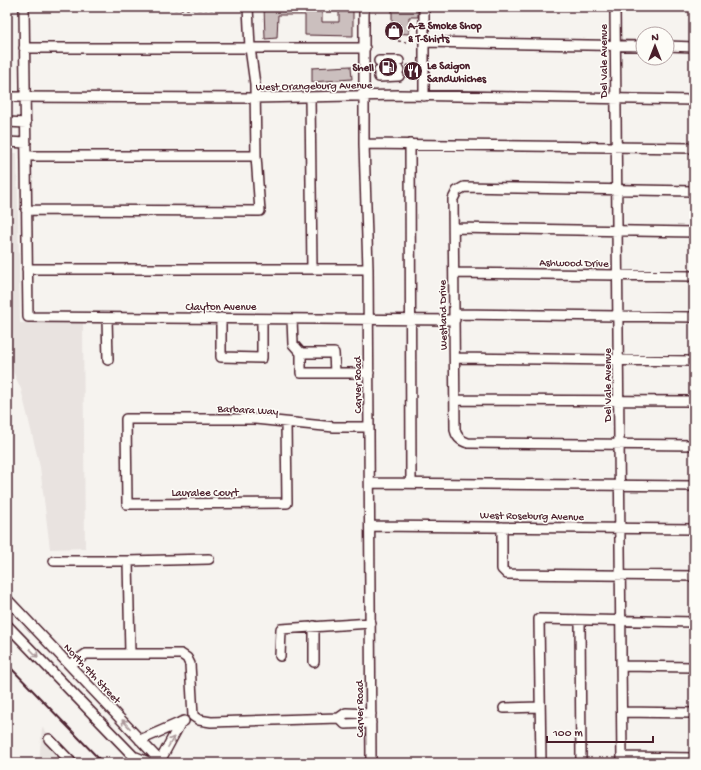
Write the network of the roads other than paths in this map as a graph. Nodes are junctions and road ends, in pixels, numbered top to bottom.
1 (24, 7) edge
2 (248, 7) edge
3 (364, 7) edge
4 (424, 7) edge
5 (615, 7) edge
6 (424, 42) junction
7 (615, 46) junction
8 (635, 46) edge
9 (675, 46) edge
10 (694, 47) edge
11 (24, 48) junction
12 (250, 48) junction
13 (365, 48) junction
14 (379, 61) dead end
15 (399, 66) dead end
16 (424, 96) junction
17 (7, 97) edge
18 (25, 97) junction
19 (364, 97) junction
20 (255, 98) junction
21 (310, 98) junction
22 (615, 98) junction
23 (694, 100) edge
24 (7, 122) edge
25 (26, 123) junction
26 (7, 142) edge
27 (26, 142) junction
28 (364, 144) junction
29 (410, 144) junction
30 (616, 146) junction
31 (694, 148) edge
32 (26, 156) junction
33 (256, 156) junction
34 (617, 190) junction
35 (694, 191) edge
36 (26, 210) junction
37 (454, 228) junction
38 (618, 230) junction
39 (694, 232) edge
40 (312, 269) junction
41 (368, 269) junction
42 (27, 272) junction
43 (454, 273) junction
44 (619, 275) junction
45 (694, 276) edge
46 (619, 316) junction
47 (455, 317) junction
48 (694, 317) edge
49 (107, 318) junction
50 (221, 318) junction
51 (262, 319) junction
52 (292, 319) junction
53 (368, 319) junction
54 (409, 320) junction
55 (301, 353) junction
56 (455, 358) junction
57 (108, 360) dead end
58 (619, 361) junction
59 (694, 361) edge
60 (335, 373) junction
61 (369, 373) junction
62 (455, 400) junction
63 (620, 400) junction
64 (694, 401) edge
65 (126, 419) joint
66 (286, 423) junction
67 (369, 427) junction
68 (620, 445) junction
69 (694, 445) edge
70 (370, 483) junction
71 (411, 483) junction
72 (620, 485) junction
73 (694, 486) edge
74 (370, 526) junction
75 (502, 527) junction
76 (620, 528) junction
77 (694, 529) edge
78 (209, 559) dead end
79 (54, 561) dead end
80 (128, 561) junction
81 (621, 576) junction
82 (694, 576) edge
83 (7, 599) edge
84 (580, 620) junction
85 (620, 621) junction
86 (694, 622) edge
87 (371, 623) junction
88 (7, 624) edge
89 (314, 626) junction
90 (130, 654) junction
91 (280, 656) dead end
92 (314, 662) dead end
93 (70, 665) junction
94 (621, 666) junction
95 (694, 667) edge
96 (540, 707) junction
97 (504, 708) dead end
98 (622, 712) junction
99 (694, 713) edge
100 (192, 716) junction
101 (371, 718) junction
102 (182, 722) junction
103 (49, 739) dead end
104 (140, 740) junction
105 (131, 754) junction
106 (694, 758) edge
107 (622, 760) edge
108 (161, 762) edge
109 (72, 763) edge
110 (140, 763) edge
111 (372, 763) edge
112 (541, 763) edge
113 (581, 763) edge

1 - 11 street
2 - 12 street
3 - 13 street, Carver Road
4 - 6 street
5 - 7 street, Del Vale Avenue
6 - 7 street
6 - 16 street
7 - 8 street
7 - 22 street, Del Vale Avenue
9 - 10 street
11 - 12 street
11 - 18 street
12 - 13 street
12 - 20 street
13 - 19 street, Carver Road
14 - 15 street
16 - 19 street, West Orangeburg Avenue
16 - 22 street, West Orangeburg Avenue
17 - 18 street, West Orangeburg Avenue
18 - 20 street, West Orangeburg Avenue
18 - 25 street
19 - 21 street, West Orangeburg Avenue
19 - 28 street, Carver Road
20 - 21 street, West Orangeburg Avenue
20 - 33 street
21 - 40 street
22 - 23 street, West Orangeburg Avenue
22 - 30 street, Del Vale Avenue
24 - 25 street
25 - 27 street
26 - 27 street
27 - 32 street
28 - 29 street
28 - 41 street, Carver Road
29 - 30 street
29 - 54 street
30 - 31 street
30 - 34 street, Del Vale Avenue
32 - 33 street
32 - 36 street
33 - 36 street
34 - 35 street
34 - 37 street, Westland Drive
34 - 38 street, Del Vale Avenue
36 - 42 street
37 - 38 street
37 - 43 street, Westland Drive
38 - 39 street
38 - 44 street, Del Vale Avenue
40 - 41 street
40 - 42 street
41 - 53 street, Carver Road
42 - 49 street, Clayton Avenue
43 - 44 street, Ashwood Drive
43 - 47 street, Westland Drive
44 - 45 street, Ashwood Drive
44 - 46 street, Del Vale Avenue
46 - 47 street, Clayton Avenue
46 - 48 street, Clayton Avenue
46 - 58 street, Del Vale Avenue
47 - 54 street, Clayton Avenue
47 - 56 street, Westland Drive
49 - 50 street, Clayton Avenue
49 - 57 street
50 - 51 street, Clayton Avenue
50 - 51 street
51 - 52 street, Clayton Avenue
52 - 53 street, Clayton Avenue
52 - 55 street
53 - 54 street, Clayton Avenue
53 - 61 street, Carver Road
54 - 71 street
55 - 60 street
55 - 60 street
56 - 58 street
56 - 62 street, Westland Drive
58 - 59 street
58 - 63 street, Del Vale Avenue
60 - 61 street
61 - 67 street, Carver Road
62 - 63 street
62 - 68 street, Westland Drive
63 - 64 street
63 - 68 street, Del Vale Avenue
65 - 66 street, Barbara Way
65 - 66 street, Lauralee Court
66 - 67 street, Barbara Way
67 - 70 street, Carver Road
68 - 69 street
68 - 72 street, Del Vale Avenue
70 - 71 street
70 - 74 street, Carver Road
71 - 72 street
72 - 73 street
72 - 76 street, Del Vale Avenue
74 - 75 street, West Roseburg Avenue
74 - 87 street, Carver Road
75 - 76 street, West Roseburg Avenue
75 - 81 street
76 - 77 street, West Roseburg Avenue
76 - 81 street, Del Vale Avenue
78 - 80 street
79 - 80 street
80 - 90 street
81 - 82 street
81 - 85 street, Del Vale Avenue
83 - 93 street, North 9th Street
84 - 85 street
84 - 96 street
84 - 113 street
85 - 86 street
85 - 94 street, Del Vale Avenue
87 - 89 street
87 - 101 street, Carver Road
88 -> 105 street
89 - 91 street
89 - 92 street
90 - 93 street
90 - 100 street
104 -> 93 street, North 9th Street
94 - 95 street
94 - 98 street, Del Vale Avenue
96 - 97 street
96 - 112 street
98 - 99 street
98 - 107 street, Del Vale Avenue
100 - 101 street
100 - 102 street
101 - 111 street, Carver Road
102 - 104 street
108 -> 102 street
103 - 109 street
104 - 108 street, North 9th Street
105 - 108 street
105 - 110 street
106 - 107 street

